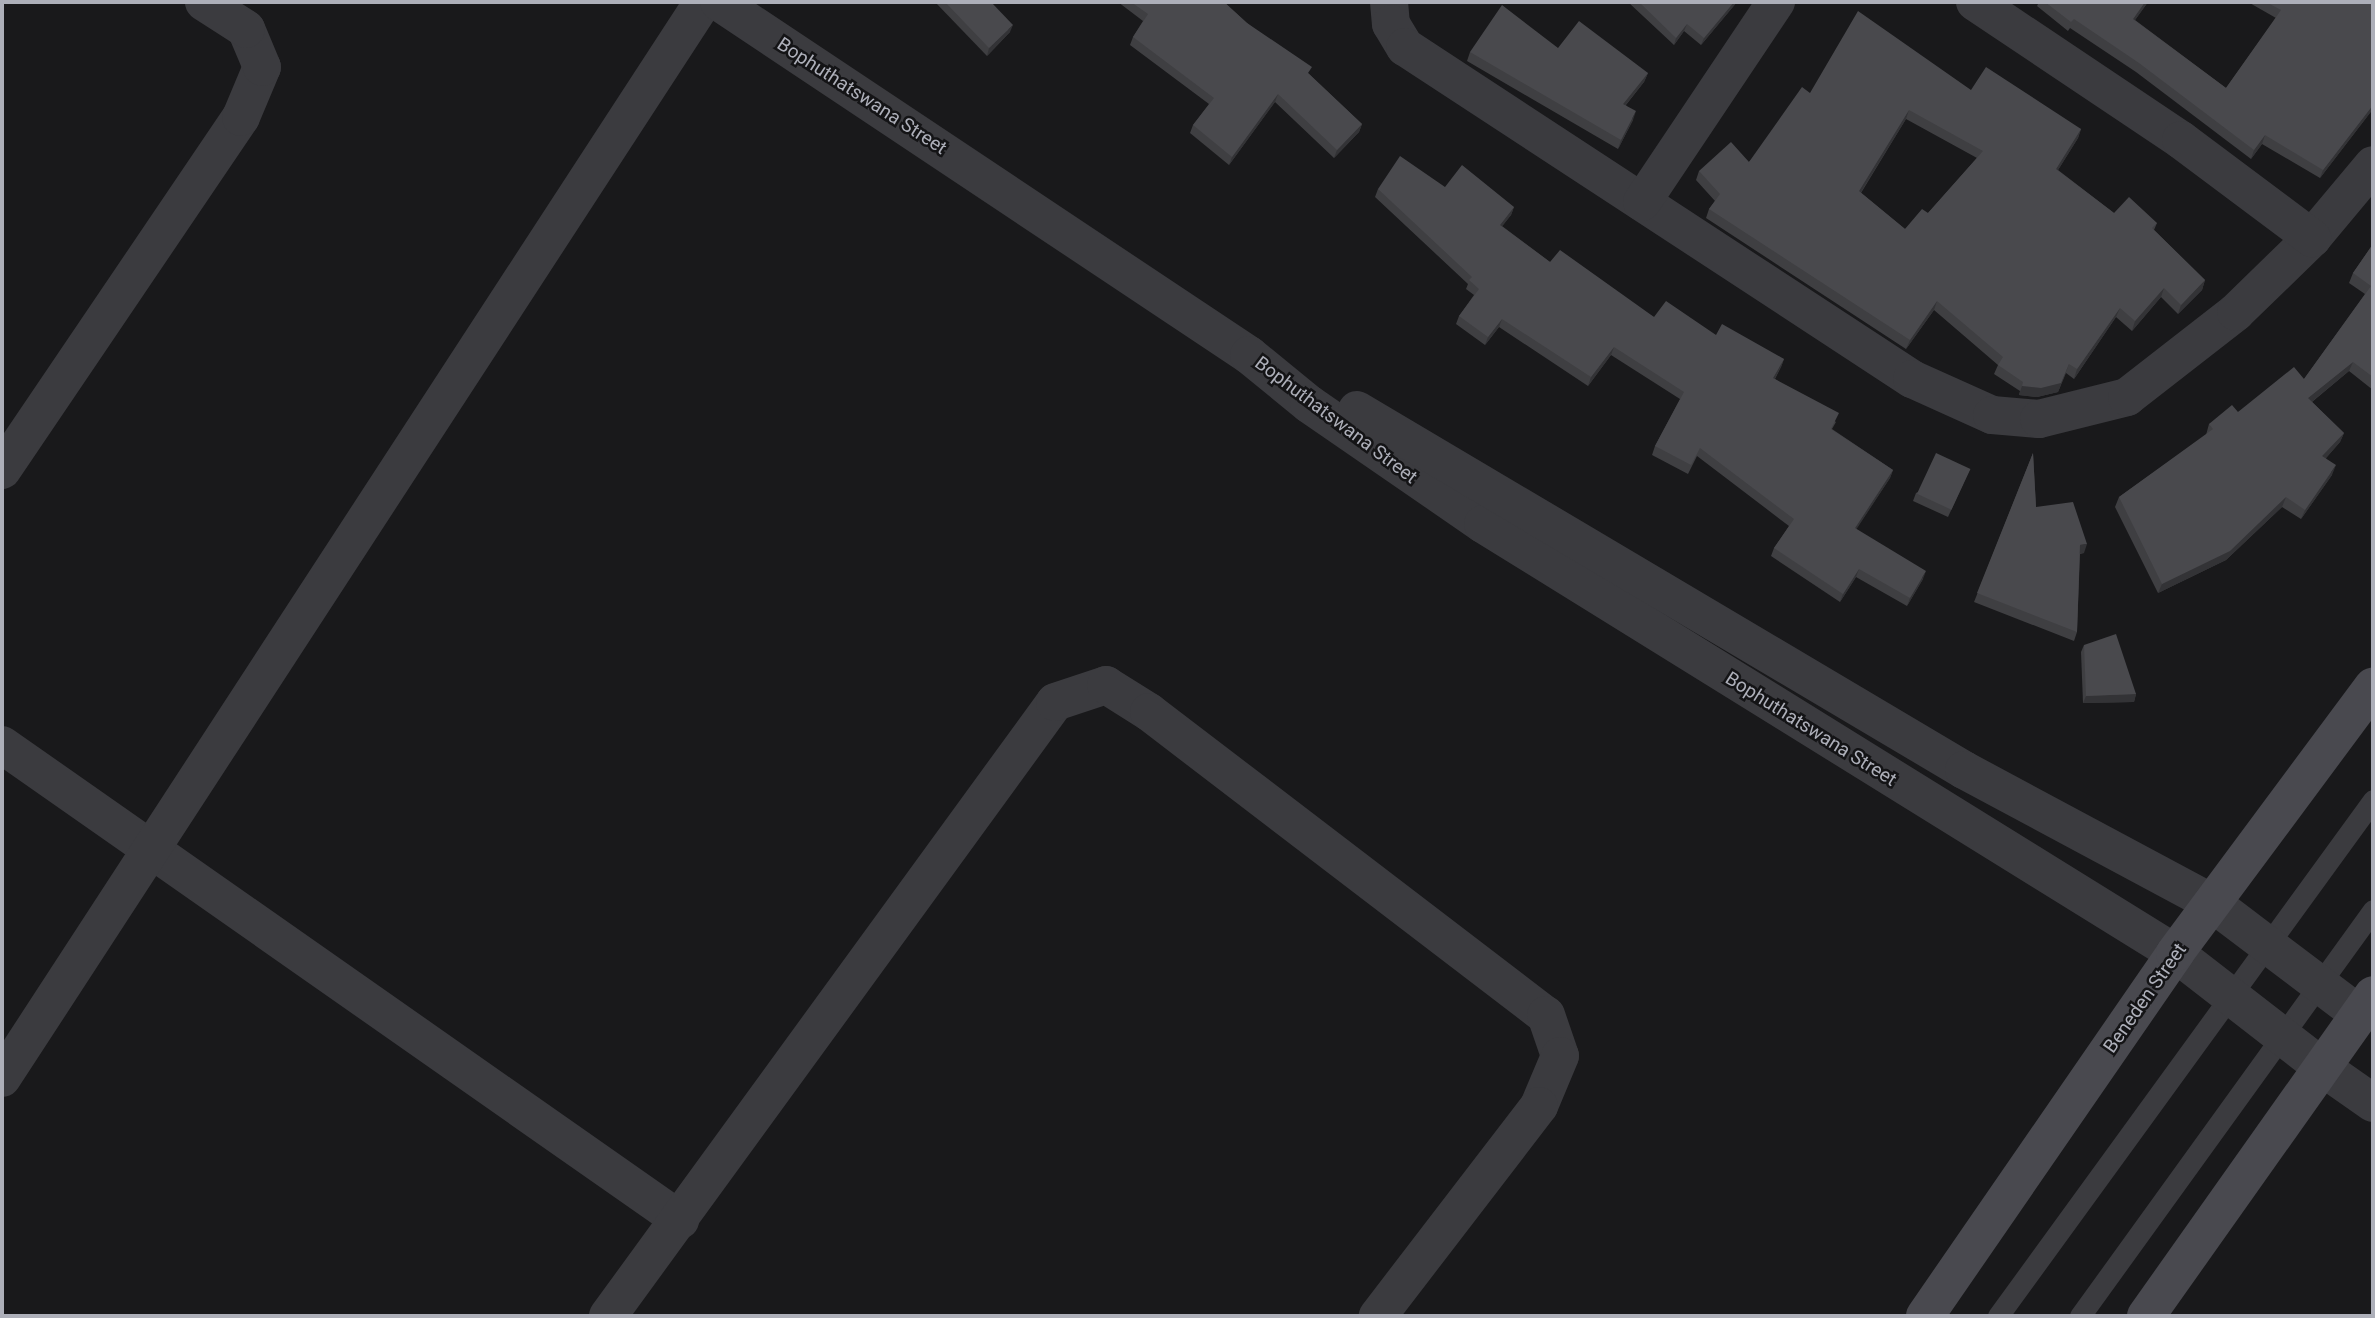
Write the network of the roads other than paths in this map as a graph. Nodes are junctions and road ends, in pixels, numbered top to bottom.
1 (204, 2) edge
2 (703, 2) edge
3 (719, 2) edge
4 (1390, 2) edge
5 (1776, 2) edge
6 (1975, 2) edge
7 (2373, 165) edge
8 (1642, 202) junction
9 (2312, 238) junction
10 (1249, 355) junction
11 (2, 470) edge
12 (2373, 686) edge
13 (2, 745) edge
14 (2373, 800) edge
15 (152, 848) junction
16 (2211, 903) junction
17 (2373, 910) edge
18 (2266, 944) junction
19 (2175, 953) junction
20 (2319, 985) junction
21 (2231, 995) junction
22 (2369, 1011) edge
23 (2282, 1036) junction
24 (2323, 1068) junction
25 (2, 1078) edge
26 (2373, 1103) edge
27 (680, 1220) junction
28 (608, 1316) edge
29 (1378, 1316) edge
30 (1925, 1316) edge
31 (1998, 1316) edge
32 (2080, 1316) edge
33 (2146, 1316) edge

1 - 11 street
2 - 15 street
3 - 10 street, Bophuthatswana Street
4 - 8 street
5 - 8 street
6 - 9 street
7 - 9 street
8 - 9 street
10 - 16 street, Bophuthatswana Street
10 - 19 street, Bophuthatswana Street
12 - 16 main road, Beneden Street
13 - 15 street
14 - 18 lane
15 - 25 street
15 - 27 street
16 - 18 street, Bophuthatswana Street
16 - 19 main road, Beneden Street
17 - 20 lane
18 - 20 street, Bophuthatswana Street
18 - 21 lane
19 - 21 street, Bophuthatswana Street
19 - 30 main road, Beneden Street
20 - 22 street, Bophuthatswana Street
20 - 23 lane
21 - 23 street, Bophuthatswana Street
21 - 31 lane
22 - 24 main road
23 - 24 street, Bophuthatswana Street
23 - 32 lane
24 - 26 street, Bophuthatswana Street
24 - 33 main road
27 - 28 street
27 - 29 street

